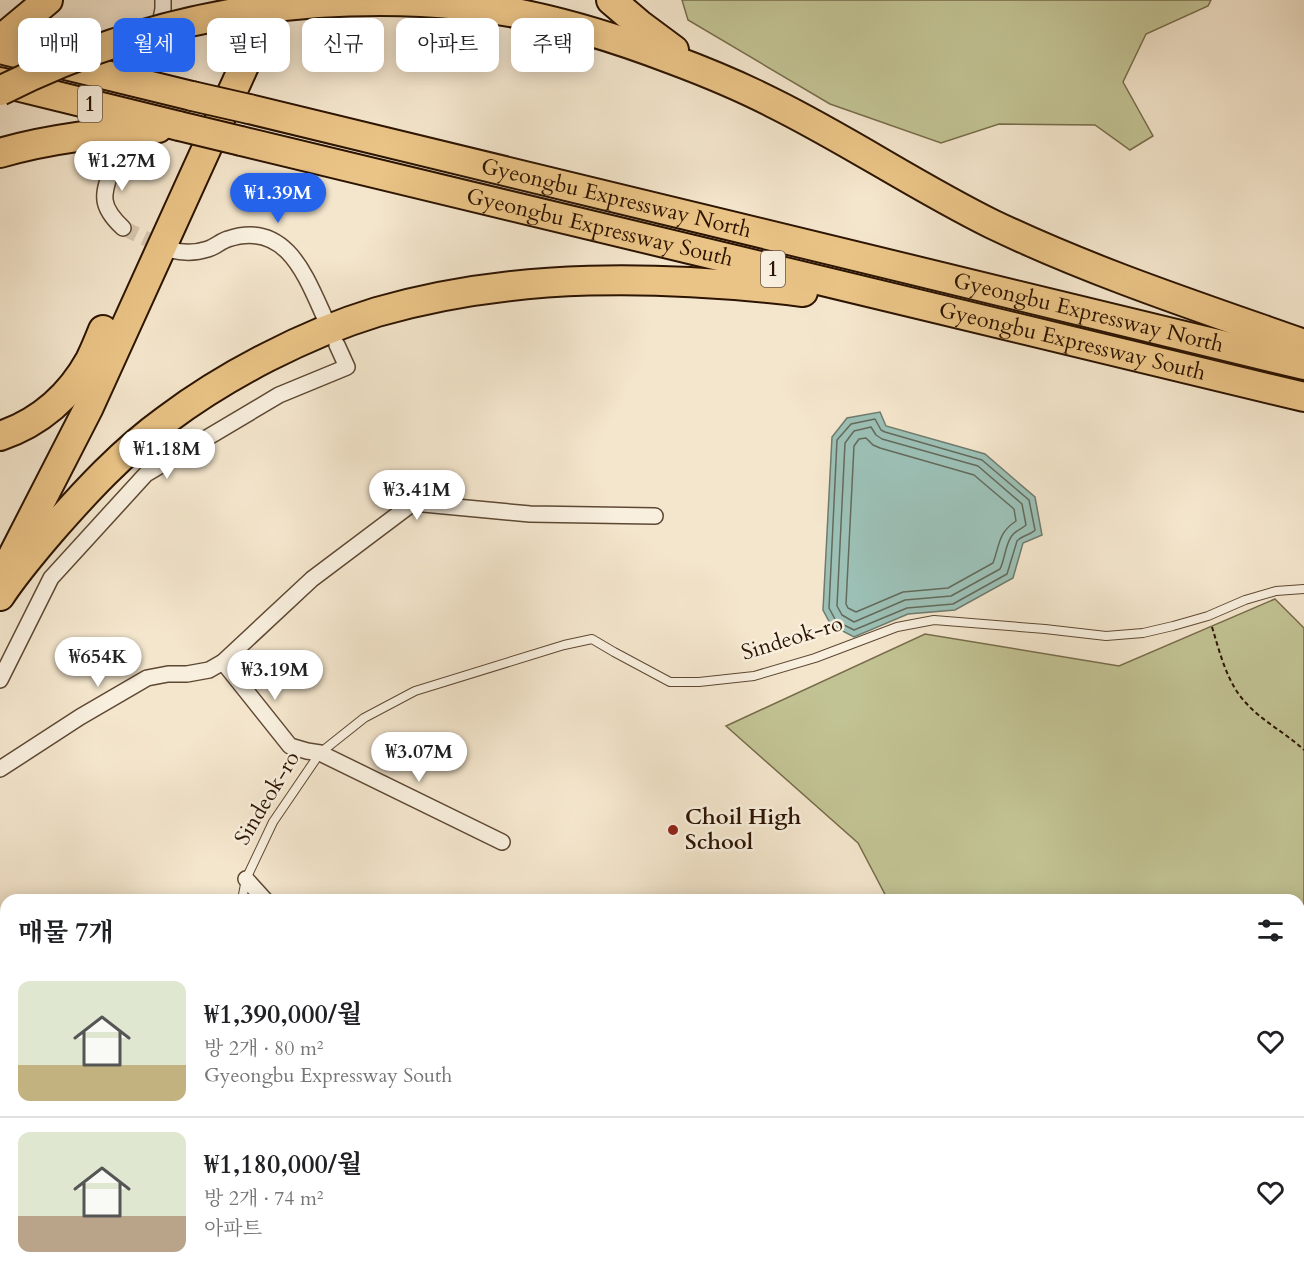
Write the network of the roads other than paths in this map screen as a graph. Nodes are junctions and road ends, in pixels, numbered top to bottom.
1 (48, 0) edge
2 (163, 0) edge
3 (252, 0) edge
4 (274, 0) edge
5 (611, 0) edge
6 (161, 18) tunnel mouth
7 (0, 40) edge
8 (0, 49) edge
9 (0, 82) edge
10 (736, 85) junction
11 (0, 91) edge
12 (179, 126) junction
13 (0, 153) edge
14 (115, 159) tunnel mouth
15 (123, 228) tunnel mouth
16 (171, 250) tunnel mouth
17 (324, 316) dead end
18 (967, 316) junction
19 (1304, 344) edge
20 (337, 345) dead end
21 (1304, 365) edge
22 (1304, 397) edge
23 (0, 436) edge
24 (655, 516) dead end
25 (0, 580) edge
26 (1304, 589) edge
27 (0, 596) edge
28 (223, 662) junction
29 (0, 680) edge
30 (320, 753) junction
31 (0, 769) edge
32 (502, 843) dead end
33 (246, 879) junction
34 (243, 894) edge
35 (260, 894) edge

1 - 7 highway
2 - 6 street
3 - 23 highway
4 - 25 highway
5 - 10 highway
8 - 21 highway, Gyeongbu Expressway North / 1, bridge
9 - 12 highway, Gyeongbu Expressway South / 1
10 - 11 highway, bridge
10 - 19 highway
12 - 13 highway
12 - 18 highway, Gyeongbu Expressway South / 1, bridge
14 - 15 street
16 - 17 street
18 - 22 highway, Gyeongbu Expressway South / 1
18 - 27 highway
20 - 29 street
24 - 28 street
26 - 30 lane, Sindeok-ro
28 - 30 street
28 - 31 street
30 - 32 street, Sindeok-ro
30 - 33 lane, Sindeok-ro
33 - 34 lane, Sindeok-ro
33 - 35 street

